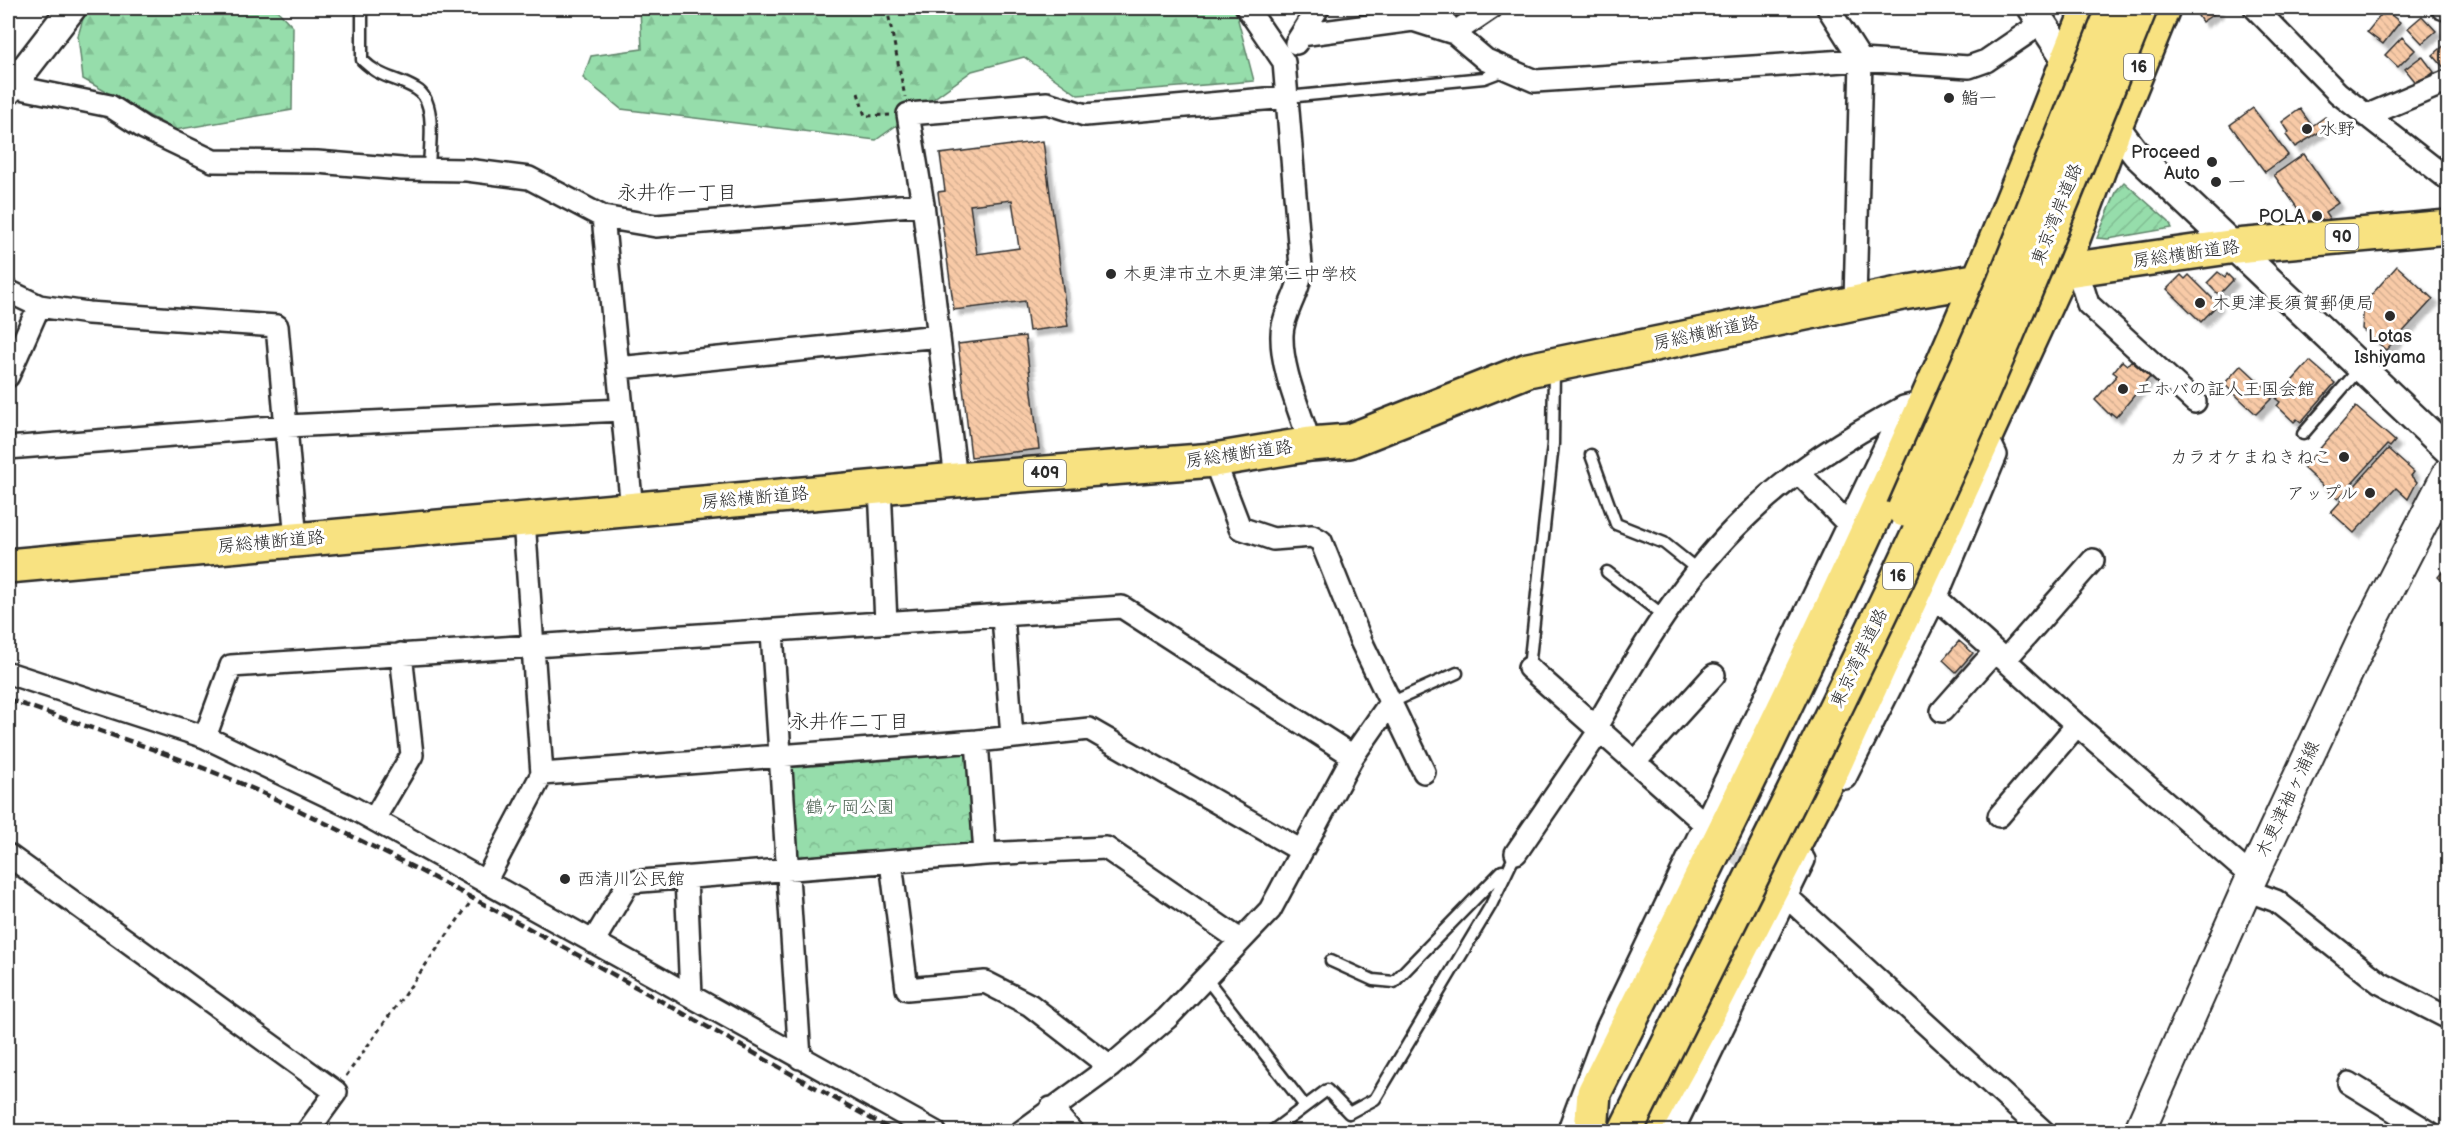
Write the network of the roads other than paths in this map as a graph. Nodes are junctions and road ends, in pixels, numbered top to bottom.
1 (72, 8) edge
2 (362, 8) edge
3 (1247, 8) edge
4 (1318, 8) edge
5 (1434, 8) edge
6 (1491, 8) edge
7 (1828, 8) edge
8 (2089, 8) edge
9 (2114, 8) edge
10 (2140, 8) edge
11 (2163, 8) edge
12 (2442, 8) edge
13 (2263, 9) edge
14 (2448, 10) edge
15 (2037, 15) edge
16 (1454, 33) junction
17 (1300, 35) junction
18 (1861, 60) junction
19 (1284, 62) junction
20 (2067, 62) junction
21 (1508, 69) junction
22 (2448, 81) edge
23 (9, 89) edge
24 (1287, 97) junction
25 (2366, 116) junction
26 (2115, 126) junction
27 (429, 170) junction
28 (2448, 180) edge
29 (923, 204) junction
30 (603, 217) junction
31 (2448, 227) edge
32 (2236, 246) junction
33 (2069, 270) junction
34 (1980, 280) junction
35 (8, 291) edge
36 (1855, 302) junction
37 (39, 306) junction
38 (939, 336) junction
39 (1554, 365) junction
40 (2361, 367) junction
41 (618, 368) junction
42 (8, 376) edge
43 (2195, 402) dead end
44 (1915, 405) junction
45 (622, 410) junction
46 (287, 426) junction
47 (1986, 434) junction
48 (2303, 434) dead end
49 (1310, 444) junction
50 (8, 448) edge
51 (2448, 450) edge
52 (1591, 455) dead end
53 (1214, 460) junction
54 (2448, 473) edge
55 (1799, 474) junction
56 (956, 480) junction
57 (880, 486) junction
58 (632, 510) junction
59 (524, 520) junction
60 (1848, 524) junction
61 (296, 540) junction
62 (2093, 560) dead end
63 (8, 566) edge
64 (1699, 570) junction
65 (1607, 572) dead end
66 (1936, 598) junction
67 (1002, 616) junction
68 (1664, 616) junction
69 (886, 623) junction
70 (772, 632) junction
71 (532, 647) junction
72 (401, 654) junction
73 (2000, 655) junction
74 (1529, 668) joint
75 (8, 673) edge
76 (1456, 673) dead end
77 (1714, 675) dead end
78 (1390, 703) junction
79 (1942, 711) dead end
80 (2077, 725) junction
81 (1598, 728) junction
82 (205, 737) junction
83 (1012, 737) junction
84 (977, 741) junction
85 (780, 756) junction
86 (1353, 756) junction
87 (1635, 762) junction
88 (1424, 772) dead end
89 (542, 774) junction
90 (1999, 816) dead end
91 (374, 819) junction
92 (1706, 824) junction
93 (1300, 850) junction
94 (1516, 853) junction
95 (985, 854) junction
96 (8, 855) edge
97 (891, 862) junction
98 (788, 870) junction
99 (686, 878) junction
100 (486, 880) junction
101 (2249, 883) junction
102 (1786, 896) junction
103 (1240, 940) junction
104 (593, 942) junction
105 (1332, 961) dead end
106 (1205, 977) junction
107 (690, 996) junction
108 (2448, 1018) edge
109 (800, 1058) junction
110 (1110, 1067) junction
111 (2349, 1083) dead end
112 (1305, 1106) junction
113 (1051, 1108) junction
114 (308, 1131) edge
115 (935, 1131) edge
116 (1021, 1131) edge
117 (1072, 1131) edge
118 (1271, 1131) edge
119 (1568, 1131) edge
120 (1592, 1131) edge
121 (1599, 1131) edge
122 (1624, 1131) edge
123 (1640, 1131) edge
124 (1672, 1131) edge
125 (2044, 1131) edge
126 (2139, 1131) edge
127 (2429, 1131) edge

1 - 23 street
2 - 27 lane
3 - 19 street
4 - 17 street
5 - 16 street
6 - 16 street
7 - 18 street
8 - 20 main road
9 - 121 main road, 東京湾岸道路 / 16, bridge
10 - 122 main road, 東京湾岸道路 / 16, bridge
11 - 26 main road, 16
12 - 14 street
13 - 25 street
15 - 18 street
15 - 20 street
16 - 17 street
16 - 21 street
17 - 19 street
18 - 21 street
18 - 36 street
19 - 24 street
20 - 26 street
20 - 34 main road
21 - 24 lane
22 - 25 street
23 - 27 street
24 - 29 street
24 - 49 street
25 - 28 street
26 - 32 street
26 - 33 main road, 16
27 - 30 street
29 - 30 street
29 - 38 street
30 - 41 street
31 - 32 main road, 房総横断道路 / 90
32 - 33 main road, 房総横断道路 / 90
32 - 40 street
33 - 34 main road, 房総横断道路 / 409
33 - 43 street
33 - 47 main road, 16
34 - 36 main road, 房総横断道路 / 409
34 - 44 main road
35 - 37 street
36 - 39 main road, 房総横断道路 / 409
37 - 42 street
37 - 46 street
38 - 41 street
38 - 56 street
39 - 49 main road, 房総横断道路 / 409
39 - 74 lane
40 - 48 lane
40 - 51 street
41 - 45 street
44 - 55 street
44 - 60 street
44 - 120 main road
45 - 46 street
45 - 58 street
46 - 50 street
46 - 61 street
47 - 66 street
47 - 123 main road, 16
49 - 53 main road, 房総横断道路 / 409
52 - 64 lane
53 - 56 main road, 房総横断道路 / 409
53 - 78 street
54 - 101 main road, 木更津袖ヶ浦線
55 - 60 street
55 - 64 street
56 - 57 main road, 房総横断道路 / 409
57 - 58 main road, 房総横断道路 / 409
57 - 69 street
58 - 59 main road, 房総横断道路 / 409
59 - 61 main road, 房総横断道路 / 409
59 - 71 street
60 - 92 street
61 - 63 main road, 房総横断道路 / 409
62 - 73 street
64 - 68 street
65 - 68 lane
66 - 73 street
66 - 102 street
67 - 69 street
67 - 83 street
67 - 86 street
68 - 81 street
69 - 70 street
70 - 71 street
70 - 85 street
71 - 72 street
71 - 89 street
72 - 82 street
72 - 91 street
73 - 79 street
73 - 80 street
74 - 81 street
75 - 82 street
76 - 78 lane
77 - 87 street
78 - 86 street
78 - 88 street
80 - 90 street
80 - 101 street
81 - 87 street
81 - 94 street
82 - 91 street
83 - 84 street
83 - 93 street
84 - 85 street
84 - 95 street
85 - 89 street
85 - 98 street
86 - 93 street
87 - 92 street
89 - 100 street
91 - 100 street
92 - 119 street
93 - 103 street
94 - 105 lane
94 - 112 lane
95 - 97 street
95 - 103 street
96 - 114 street
97 - 98 street
97 - 110 street
98 - 99 street
98 - 109 street
99 - 104 street
99 - 107 street
100 - 104 street
101 - 108 street
101 - 126 main road, 木更津袖ヶ浦線
102 - 124 street
102 - 125 street
103 - 106 street
104 - 107 street
106 - 110 street
106 - 112 lane
107 - 109 street
109 - 115 street
110 - 113 street
111 - 127 street
112 - 118 lane
113 - 116 street
113 - 117 street

